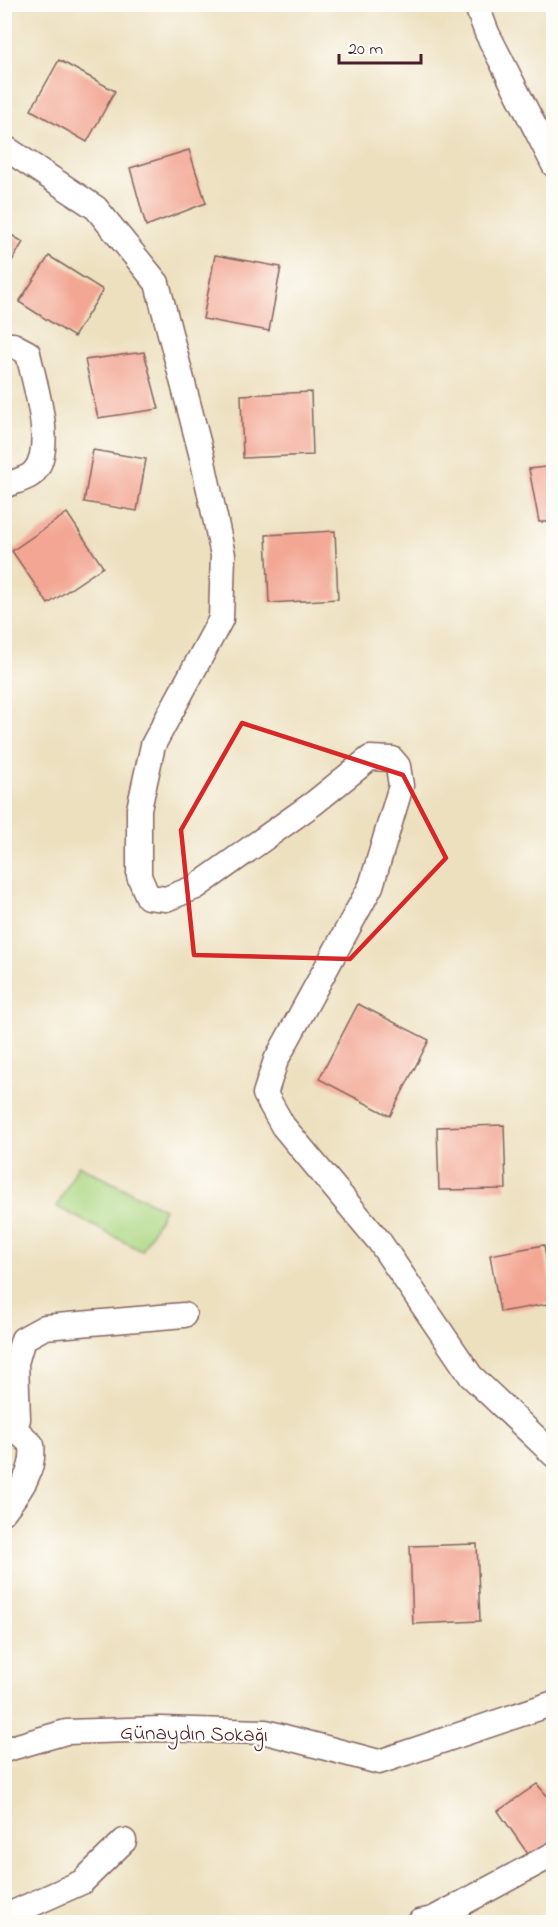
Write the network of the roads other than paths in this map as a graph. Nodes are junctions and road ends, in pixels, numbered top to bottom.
1 (476, 4) edge
2 (547, 141) edge
3 (4, 147) edge
4 (554, 165) edge
5 (4, 345) edge
6 (4, 486) edge
7 (184, 1315) dead end
8 (8, 1428) edge
9 (551, 1447) edge
10 (4, 1511) edge
11 (554, 1703) edge
12 (4, 1750) edge
13 (124, 1841) dead end
14 (554, 1854) edge
15 (4, 1917) edge
16 (420, 1923) edge

1 - 2 street
2 - 4 street
3 - 9 street
5 - 6 street
7 - 8 street
8 - 10 street
11 - 12 street, Günaydın Sokağı
13 - 15 street
14 - 16 street

